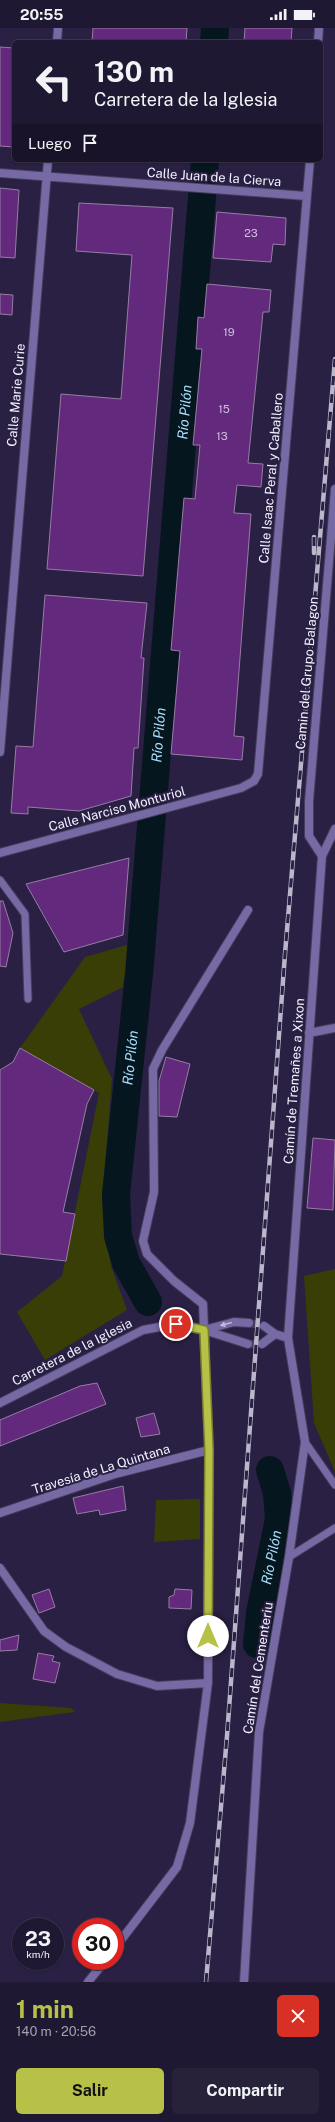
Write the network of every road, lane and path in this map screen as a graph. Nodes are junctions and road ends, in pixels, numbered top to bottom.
1 (58, 28) edge
2 (319, 28) edge
3 (57, 40) edge
4 (318, 40) edge
5 (48, 162) edge
6 (310, 162) edge
7 (0, 173) edge
8 (46, 176) junction
9 (306, 196) junction
10 (335, 488) edge
11 (0, 752) edge
12 (240, 788) joint
13 (335, 829) edge
14 (0, 854) edge
15 (322, 856) junction
16 (0, 880) edge
17 (248, 910) dead end
18 (28, 999) dead end
19 (335, 1028) edge
20 (309, 1033) junction
21 (249, 1323) tunnel mouth
22 (264, 1326) tunnel mouth
23 (204, 1330) junction
24 (275, 1334) junction
25 (288, 1338) junction
26 (248, 1344) tunnel mouth
27 (262, 1344) tunnel mouth
28 (0, 1403) edge
29 (305, 1442) junction
30 (209, 1450) junction
31 (335, 1485) edge
32 (0, 1513) edge
33 (335, 1528) edge
34 (289, 1557) junction
35 (0, 1568) edge
36 (208, 1683) junction
37 (124, 1936) edge
38 (98, 1970) edge
39 (88, 1982) edge
40 (244, 1982) edge

1 - 3 street
2 - 4 street
5 - 8 street, Calle Marie Curie
6 - 9 street, Calle Isaac Peral y Caballero
7 - 8 street, Calle Juan de la Cierva
8 - 9 street, Calle Juan de la Cierva
8 - 11 street, Calle Marie Curie
9 - 12 street, Calle Isaac Peral y Caballero
10 - 15 street, Camin del Grupo Balagon
12 - 14 street, Calle Narciso Monturiol
13 - 15 street, Camín de Tremañes a Xixon
15 - 20 street, Camín de Tremañes a Xixon
16 - 18 lane
17 - 23 street
19 - 20 street
20 - 25 street, Camín de Tremañes a Xixon
21 -> 23 street, Carretera de la Iglesia
22 - 24 street
23 - 26 street, Carretera de la Iglesia
23 - 28 street, Carretera de la Iglesia
23 - 30 street
24 - 25 street
24 - 27 street
25 - 29 street, Camín del Cementeriu
29 - 31 lane
29 - 34 street, Camín del Cementeriu
30 - 32 street, Travesía de La Quintana
30 - 36 street
33 - 34 lane
34 - 40 street, Camín del Cementeriu
35 - 36 street
36 - 37 street
38 - 39 street

